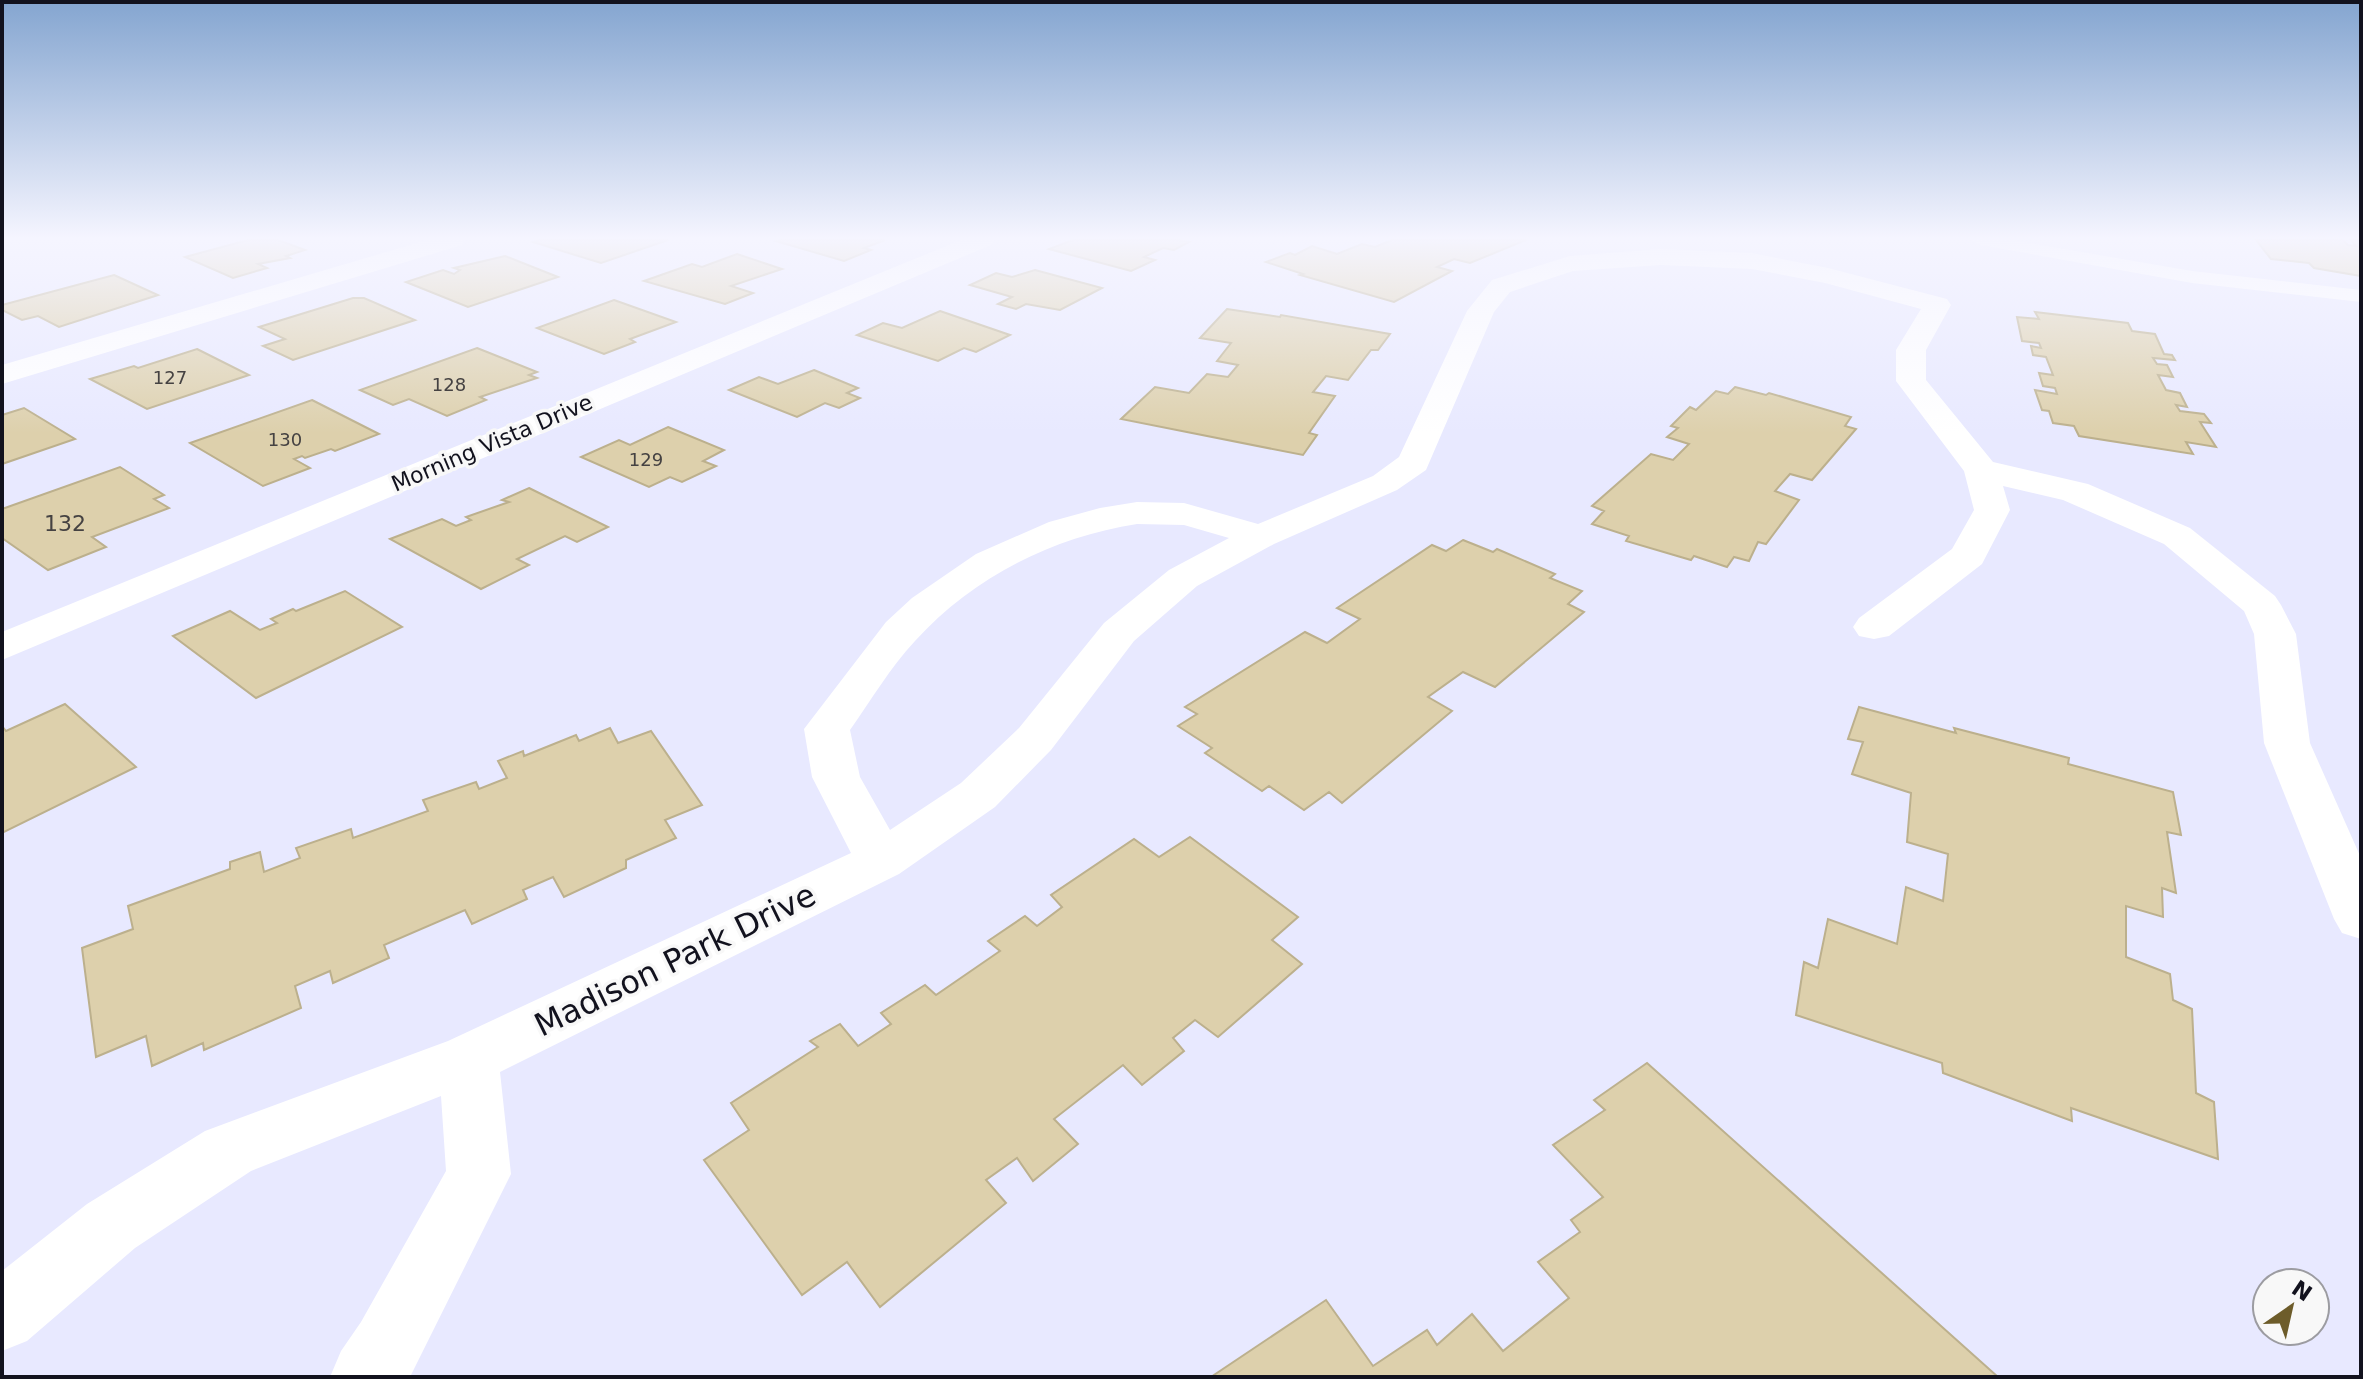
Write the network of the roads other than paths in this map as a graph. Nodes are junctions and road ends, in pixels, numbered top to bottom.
1 (238, 304) edge
2 (827, 304) edge
3 (1486, 304) edge
4 (1935, 304) edge
5 (2, 375) edge
6 (1981, 470) junction
7 (1261, 536) junction
8 (1874, 627) dead end
9 (2, 647) edge
10 (881, 861) junction
11 (2361, 919) edge
12 (469, 1059) junction
13 (2, 1316) edge
14 (367, 1377) edge

1 - 5 street
2 - 9 street, Morning Vista Drive
3 - 7 street, Madison Park Drive
4 - 6 street, Madison Park Drive
6 - 8 street, Madison Park Drive
6 - 11 street
7 - 10 street, Madison Park Drive
7 - 10 street
10 - 12 street, Madison Park Drive
12 - 13 street, Madison Park Drive
12 - 14 street

